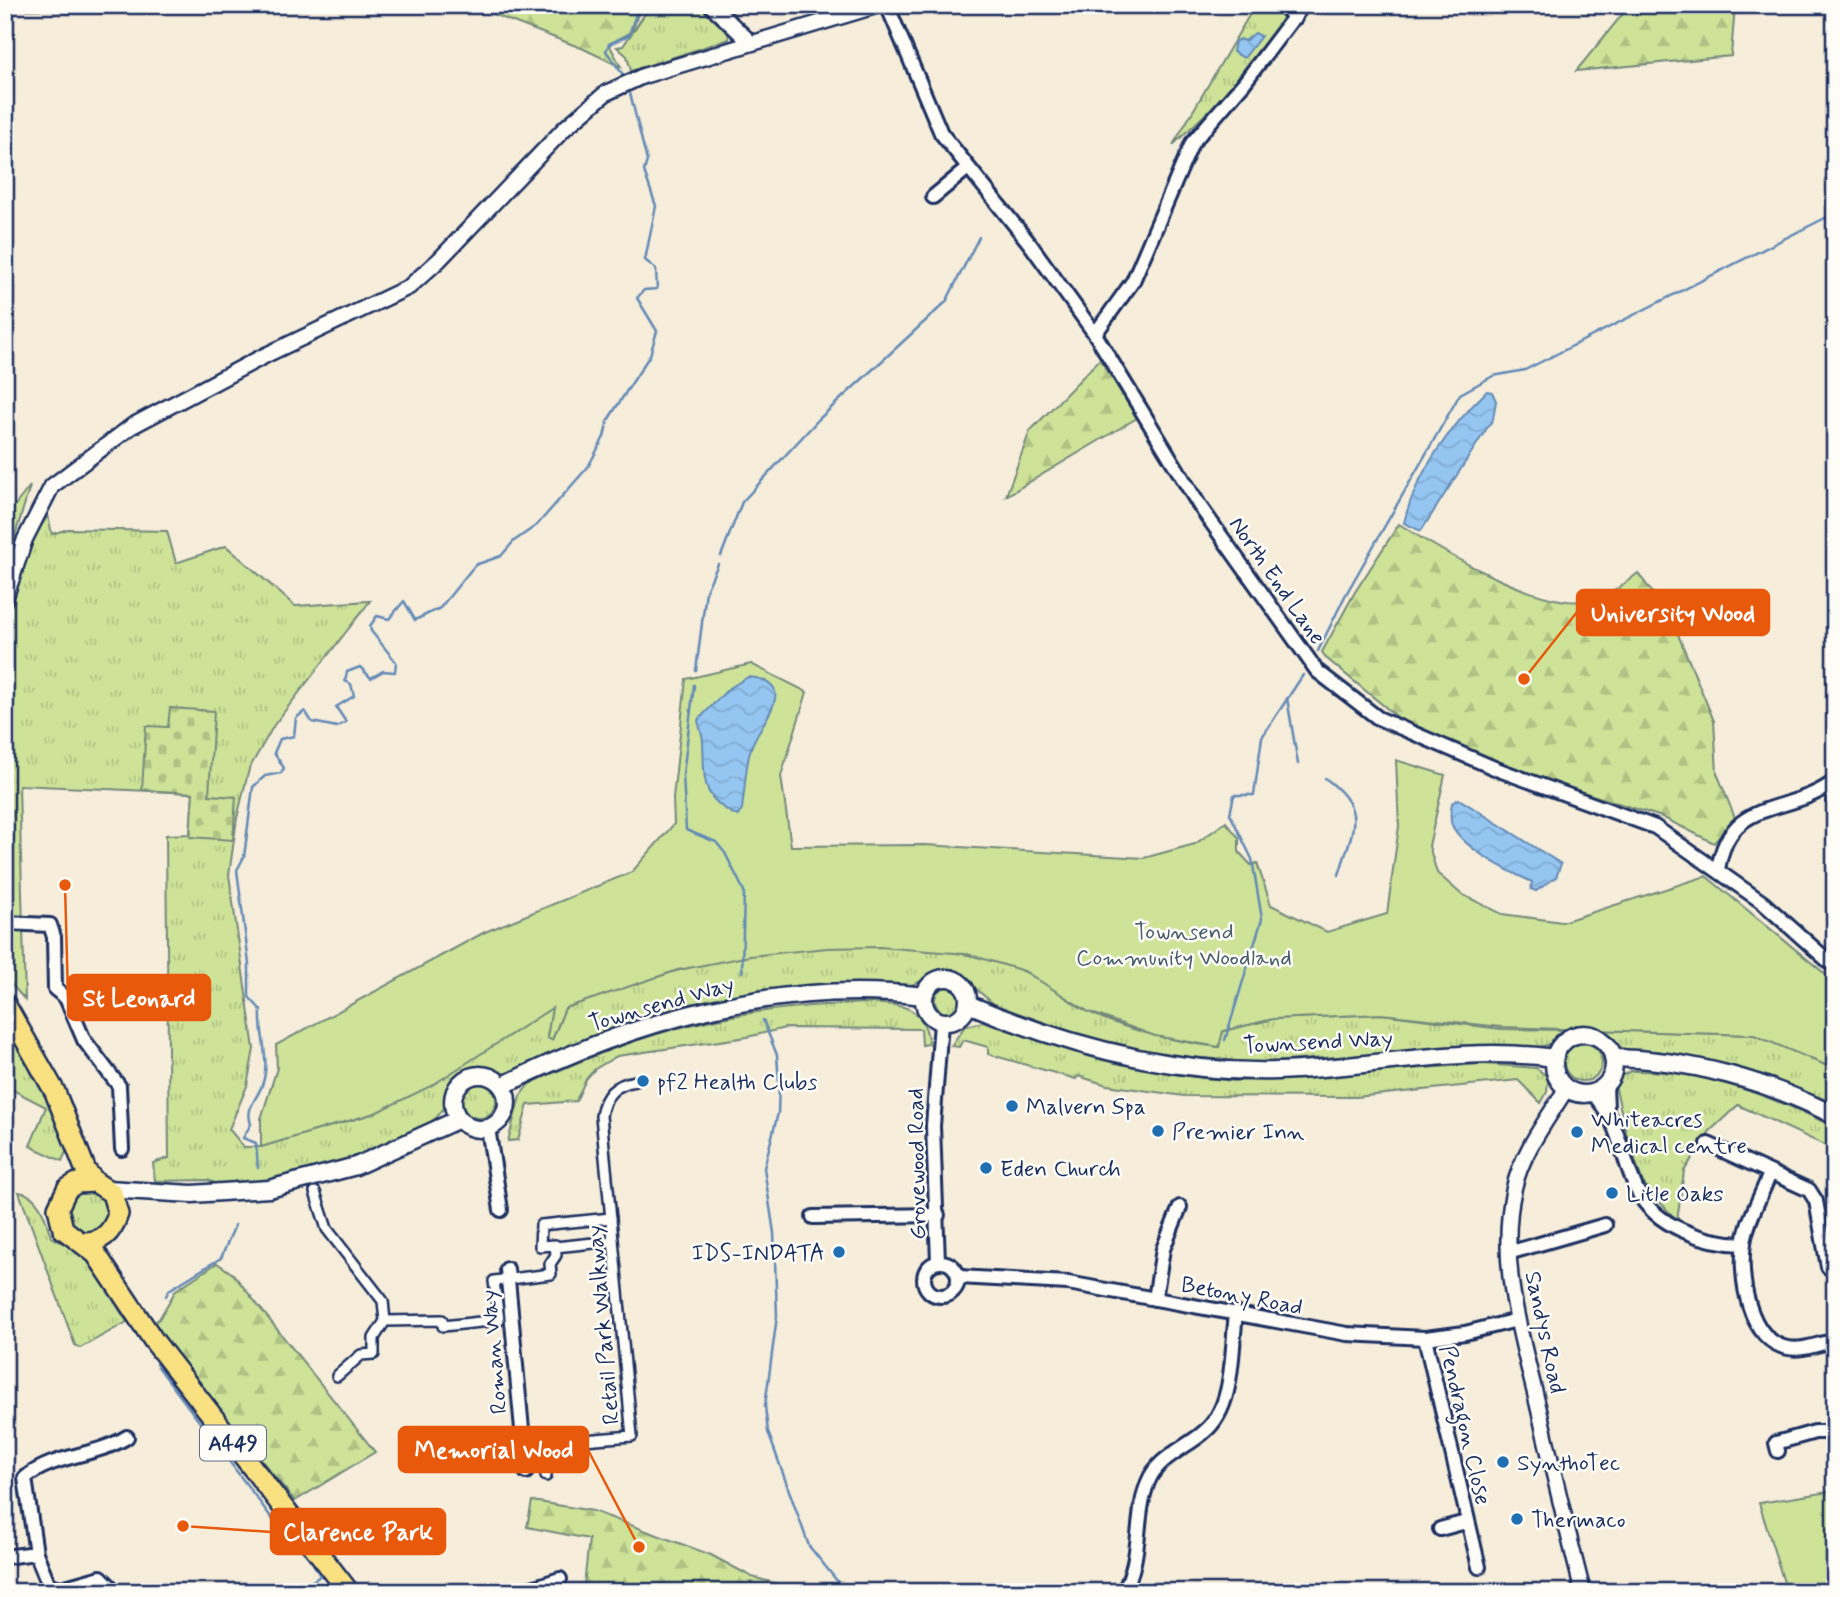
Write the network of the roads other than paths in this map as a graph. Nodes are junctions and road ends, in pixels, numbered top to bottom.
1 (711, 5) edge
2 (879, 5) edge
3 (887, 5) edge
4 (1283, 5) edge
5 (1303, 5) edge
6 (1295, 18) junction
7 (750, 42) junction
8 (968, 168) junction
9 (933, 197) dead end
10 (1094, 334) junction
11 (5, 599) edge
12 (1835, 781) edge
13 (1722, 846) junction
14 (1700, 858) junction
15 (1718, 870) junction
16 (5, 923) edge
17 (1835, 967) edge
18 (924, 996) junction
19 (5, 1004) edge
20 (968, 1004) junction
21 (941, 1023) junction
22 (1554, 1058) junction
23 (1613, 1058) junction
24 (123, 1071) dead end
25 (636, 1081) dead end
26 (119, 1086) junction
27 (502, 1086) junction
28 (1566, 1089) junction
29 (1599, 1090) junction
30 (1835, 1116) edge
31 (459, 1119) junction
32 (488, 1128) junction
33 (73, 1137) junction
34 (1718, 1143) dead end
35 (122, 1149) dead end
36 (1770, 1173) junction
37 (101, 1185) junction
38 (67, 1189) junction
39 (316, 1192) dead end
40 (140, 1193) junction
41 (1180, 1207) dead end
42 (117, 1208) junction
43 (501, 1210) dead end
44 (938, 1215) junction
45 (813, 1217) dead end
46 (611, 1218) junction
47 (1605, 1225) dead end
48 (109, 1233) junction
49 (613, 1241) junction
50 (82, 1242) junction
51 (1743, 1244) junction
52 (1508, 1246) junction
53 (555, 1247) junction
54 (1831, 1252) edge
55 (938, 1262) junction
56 (1828, 1267) dead end
57 (507, 1274) junction
58 (959, 1277) junction
59 (120, 1291) junction
60 (1155, 1299) junction
61 (1236, 1314) junction
62 (1517, 1320) junction
63 (385, 1321) junction
64 (1425, 1338) junction
65 (1835, 1341) edge
66 (337, 1376) dead end
67 (1835, 1432) edge
68 (127, 1437) dead end
69 (1776, 1443) dead end
70 (526, 1472) dead end
71 (546, 1476) dead end
72 (1466, 1522) junction
73 (1440, 1529) dead end
74 (36, 1553) junction
75 (5, 1557) edge
76 (1479, 1567) dead end
77 (560, 1579) dead end
78 (110, 1586) dead end
79 (52, 1589) edge
80 (349, 1592) edge
81 (519, 1592) edge
82 (1123, 1592) edge
83 (1583, 1592) edge

1 - 7 street
2 - 7 street
3 - 8 street, North End Lane
4 - 6 street
5 - 6 street
6 - 10 street
7 - 11 street
8 - 9 street
8 - 10 street, North End Lane
10 - 14 street, North End Lane
12 - 13 street
13 - 14 street
13 - 15 street
14 - 15 street, North End Lane
15 - 17 street, North End Lane
16 - 26 street
18 - 20 main road
18 - 21 main road
18 - 27 main road, Townsend Way
19 - 33 highway, A449
20 - 21 main road
20 - 22 main road, Townsend Way
21 - 44 street, Grovewood Road
22 - 23 main road
22 - 28 main road
23 - 29 main road
23 - 30 main road
24 - 26 street
25 - 46 street, Retail Park Walkway
26 - 35 street
27 - 31 main road
27 - 32 main road
28 - 29 main road
28 - 52 street, Sandys Road
29 - 51 street
31 - 32 main road
31 - 40 main road
32 - 43 street
33 - 37 highway, A449
33 - 38 highway, A449
34 - 36 street
36 - 51 street
36 - 54 street
37 - 38 highway
37 - 40 main road
37 - 42 highway, A449
38 - 50 highway, A449
39 - 63 street
40 - 42 main road
41 - 60 street
42 - 48 highway, A449
44 - 45 street
44 - 55 street, Grovewood Road
46 - 49 street, Retail Park Walkway
46 - 53 street
47 - 52 street
48 - 50 highway
48 - 59 highway, A449
49 - 53 street
49 - 71 street, Retail Park Walkway
50 - 59 highway, A449
51 - 65 street
52 - 62 street, Sandys Road
53 - 57 street
54 - 56 street
55 - 58 street
55 - 58 street
57 - 63 street
57 - 70 street, Roman Way
58 - 60 street, Betony Road
59 - 80 highway, A449
60 - 61 street, Betony Road
61 - 64 street, Betony Road
61 - 82 street
62 - 64 street, Betony Road
62 - 83 street, Sandys Road
63 - 66 street
64 - 72 street, Pendragon Close
67 - 69 street
68 - 74 street
72 - 73 street, Pendragon Close
72 - 76 street, Pendragon Close
74 - 75 street
74 - 79 street
77 - 81 street
78 - 79 street

